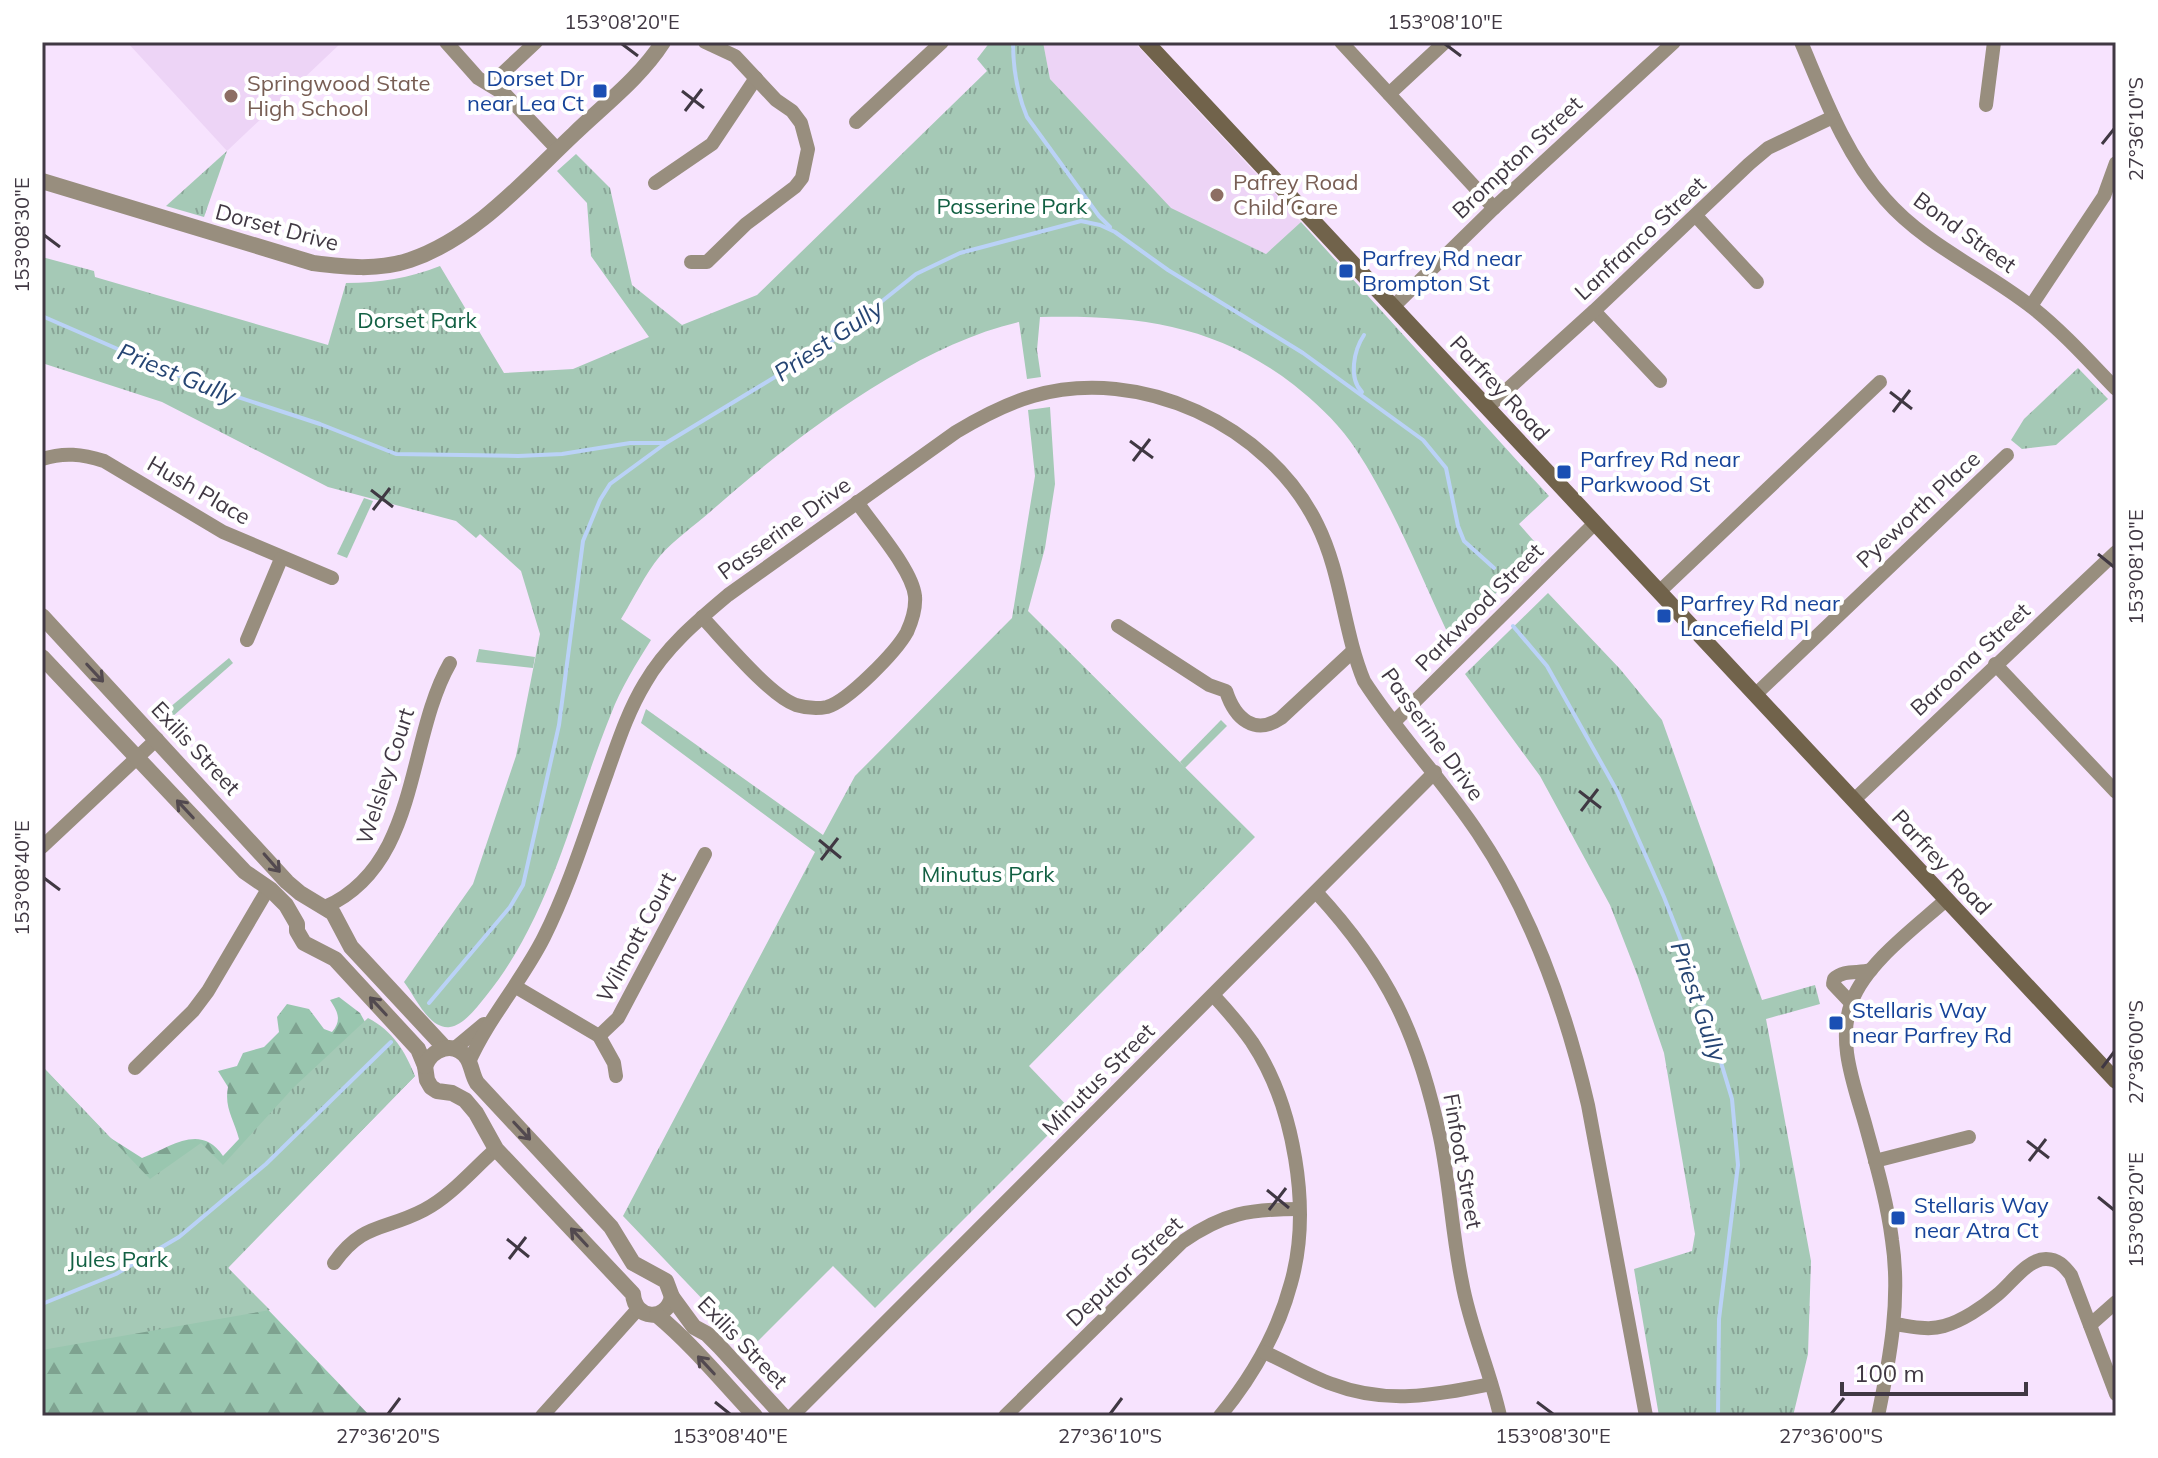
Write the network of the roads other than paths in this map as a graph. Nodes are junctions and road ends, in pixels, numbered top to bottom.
1 (446, 42) edge
2 (536, 42) edge
3 (663, 42) edge
4 (705, 42) edge
5 (942, 42) edge
6 (1146, 42) edge
7 (1341, 42) edge
8 (1445, 42) edge
9 (1674, 42) edge
10 (1801, 42) edge
11 (1994, 42) edge
12 (756, 78) junction
13 (490, 85) junction
14 (1389, 94) junction
15 (1986, 105) dead end
16 (1833, 117) junction
17 (856, 122) dead end
18 (557, 149) junction
19 (2116, 163) edge
20 (42, 181) edge
21 (655, 183) dead end
22 (2110, 200) edge
23 (1494, 208) junction
24 (1696, 216) junction
25 (691, 262) dead end
26 (1757, 282) dead end
27 (2031, 306) junction
28 (1393, 307) junction
29 (1594, 311) junction
30 (1660, 381) dead end
31 (1880, 382) dead end
32 (2116, 389) edge
33 (1488, 407) junction
34 (2007, 455) dead end
35 (42, 459) edge
36 (857, 502) junction
37 (1595, 523) junction
38 (2114, 558) edge
39 (281, 559) junction
40 (332, 578) dead end
41 (1660, 591) junction
42 (702, 617) junction
43 (45, 624) edge
44 (1118, 626) dead end
45 (247, 640) dead end
46 (1352, 652) junction
47 (42, 657) edge
48 (450, 663) dead end
49 (1995, 664) junction
50 (1756, 694) junction
51 (1394, 722) junction
52 (157, 739) junction
53 (137, 758) junction
54 (1435, 772) junction
55 (2116, 792) edge
56 (1855, 799) junction
57 (42, 847) edge
58 (705, 854) dead end
59 (268, 889) junction
60 (1316, 892) junction
61 (1947, 899) junction
62 (330, 914) junction
63 (297, 924) junction
64 (316, 948) junction
65 (1871, 970) junction
66 (516, 987) junction
67 (1213, 995) junction
68 (1851, 1003) junction
69 (494, 1016) junction
70 (599, 1036) junction
71 (449, 1048) junction
72 (425, 1066) junction
73 (135, 1068) dead end
74 (470, 1068) junction
75 (616, 1076) dead end
76 (2116, 1081) edge
77 (452, 1093) junction
78 (1969, 1137) dead end
79 (496, 1149) junction
80 (1875, 1161) junction
81 (1299, 1209) junction
82 (334, 1263) dead end
83 (654, 1276) junction
84 (672, 1297) junction
85 (635, 1302) junction
86 (2116, 1302) edge
87 (657, 1315) junction
88 (1894, 1324) junction
89 (2090, 1325) junction
90 (1264, 1352) junction
91 (1491, 1384) junction
92 (2116, 1394) edge
93 (542, 1416) edge
94 (755, 1416) edge
95 (783, 1416) edge
96 (792, 1416) edge
97 (1005, 1416) edge
98 (1220, 1416) edge
99 (1500, 1416) edge
100 (1646, 1416) edge
101 (1878, 1416) edge

1 - 13 street
2 - 13 street
3 - 18 street, Dorset Drive
4 - 12 street
5 - 17 street
6 - 28 main road, Parfrey Road
7 - 14 street
8 - 14 street
9 - 23 street, Brompton Street
10 - 16 street, Bond Street
11 - 15 street
12 - 21 street
12 - 25 street
13 - 18 street
14 - 23 street
16 - 24 street, Lanfranco Street
16 - 27 street, Bond Street
18 - 20 street, Dorset Drive
19 - 22 street
22 - 27 street
23 - 28 street, Brompton Street
24 - 26 street
24 - 29 street, Lanfranco Street
27 - 32 street, Bond Street
28 - 33 main road, Parfrey Road
29 - 30 street
29 - 33 street, Lanfranco Street
31 - 41 street
33 - 37 main road, Parfrey Road
34 - 50 street, Pyeworth Place
35 - 39 street, Hush Place
36 - 42 street, Passerine Drive
36 - 42 street
36 - 46 street, Passerine Drive
37 - 41 main road, Parfrey Road
37 - 51 street, Parkwood Street
38 - 49 street, Baroona Street
39 - 40 street, Hush Place
39 - 45 street
41 - 50 main road, Parfrey Road
42 - 66 street, Passerine Drive
43 -> 52 street, Exilis Street
44 - 46 street
46 - 51 street, Passerine Drive
47 - 53 street, Exilis Street
48 - 62 street, Welsley Court
49 - 55 street
49 - 56 street, Baroona Street
50 - 56 main road, Parfrey Road
51 - 54 street, Passerine Drive
52 - 53 street
52 -> 62 street, Exilis Street
53 - 57 street
59 -> 53 street, Exilis Street
54 - 60 street, Minutus Street
54 - 100 street, Passerine Drive
56 - 61 main road, Parfrey Road
58 - 70 street, Wilmott Court
59 - 63 street, Exilis Street
59 - 73 street
60 - 67 street, Minutus Street
60 - 91 street, Finfoot Street
61 - 65 street
61 - 76 main road, Parfrey Road
62 - 63 street
62 - 64 street
62 - 71 street, Exilis Street
63 - 64 street, Exilis Street
72 -> 64 street, Exilis Street
65 - 68 street
65 - 68 street
66 - 69 street, Passerine Drive
66 - 70 street, Wilmott Court
67 - 81 street
67 - 96 street, Minutus Street
68 - 80 street
69 - 71 street, Passerine Drive
69 - 74 street, Passerine Drive
70 - 75 street
71 - 72 street
71 - 74 street, Exilis Street
72 - 77 street, Exilis Street
74 - 77 street
74 -> 83 street, Exilis Street
77 - 79 street, Exilis Street
78 - 80 street
79 - 82 street
85 -> 79 street, Exilis Street
80 - 88 street
81 - 90 street
81 - 97 street, Deputor Street
83 - 84 street, Exilis Street
83 - 85 street
84 - 87 street, Exilis Street
84 - 95 street, Exilis Street
85 - 87 street, Exilis Street
85 - 93 street
86 - 89 street
94 -> 87 street, Exilis Street
88 - 89 street
88 - 101 street
89 - 92 street
90 - 91 street
90 - 98 street
91 - 99 street, Finfoot Street

